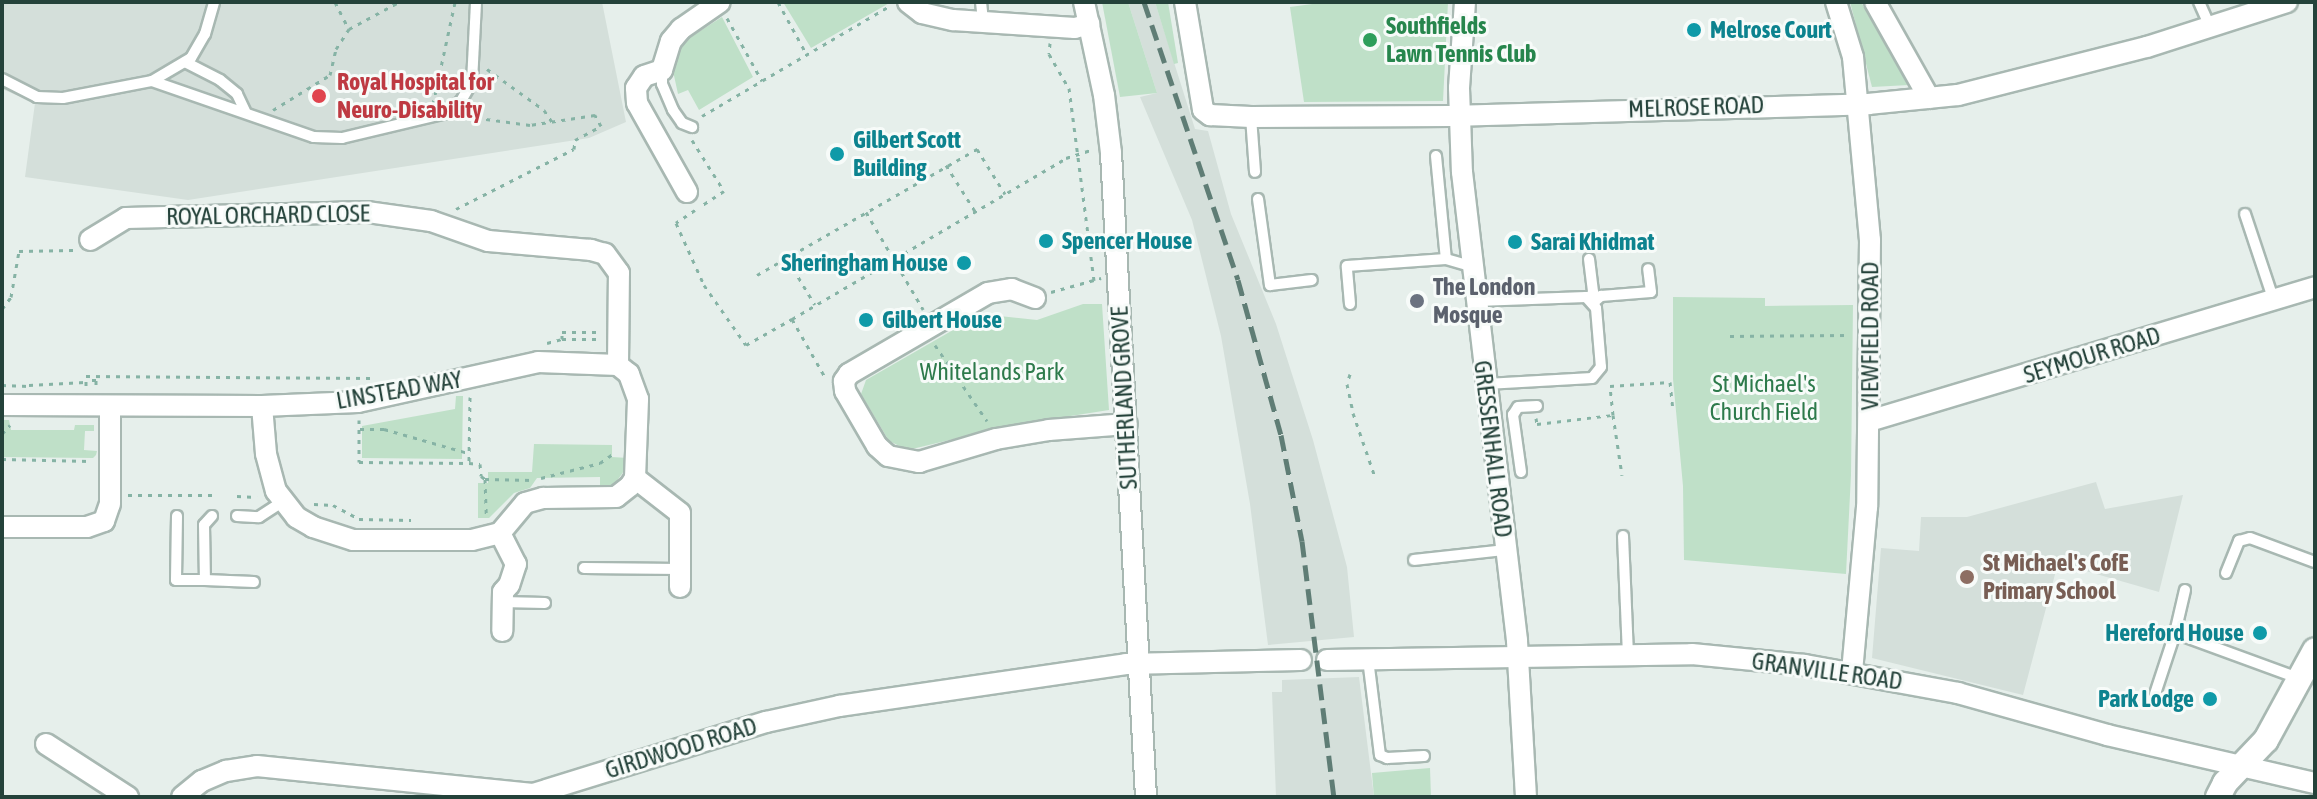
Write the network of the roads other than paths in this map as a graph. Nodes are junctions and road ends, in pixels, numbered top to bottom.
1 (214, 2) edge
2 (476, 2) edge
3 (720, 2) edge
4 (908, 2) edge
5 (1084, 2) edge
6 (1185, 2) edge
7 (1465, 2) edge
8 (1836, 2) edge
9 (1875, 2) edge
10 (2199, 2) edge
11 (2287, 2) edge
12 (982, 12) edge
13 (1089, 24) junction
14 (2210, 29) junction
15 (185, 62) junction
16 (662, 70) junction
17 (2, 79) edge
18 (152, 81) junction
19 (1929, 98) junction
20 (1858, 103) junction
21 (245, 111) junction
22 (1459, 116) junction
23 (1251, 117) junction
24 (691, 127) road end
25 (1436, 156) dead end
26 (1255, 172) dead end
27 (687, 192) dead end
28 (1258, 199) dead end
29 (2245, 214) dead end
30 (90, 240) road end
31 (1446, 259) junction
32 (1589, 259) dead end
33 (1470, 266) junction
34 (1648, 269) dead end
35 (1312, 280) dead end
36 (2315, 287) edge
37 (1035, 298) road end
38 (1592, 301) junction
39 (2274, 301) junction
40 (1475, 302) junction
41 (1350, 304) dead end
42 (618, 365) junction
43 (1485, 385) junction
44 (2, 405) edge
45 (110, 406) junction
46 (262, 406) junction
47 (1536, 406) road end
48 (1869, 421) junction
49 (1127, 424) junction
50 (1514, 424) junction
51 (1489, 427) junction
52 (1521, 472) dead end
53 (635, 478) junction
54 (282, 502) junction
55 (177, 516) dead end
56 (212, 516) dead end
57 (237, 516) dead end
58 (2, 527) edge
59 (493, 536) junction
60 (1623, 536) dead end
61 (1505, 550) junction
62 (1414, 560) dead end
63 (2315, 562) edge
64 (584, 568) dead end
65 (2226, 573) dead end
66 (680, 578) joint
67 (205, 580) junction
68 (254, 582) dead end
69 (2185, 590) dead end
70 (502, 602) junction
71 (545, 603) dead end
72 (502, 631) dead end
73 (2175, 633) junction
74 (1628, 654) junction
75 (1518, 656) junction
76 (1368, 659) junction
77 (1301, 660) dead end
78 (1327, 660) dead end
79 (1139, 665) junction
80 (2310, 665) edge
81 (1852, 672) junction
82 (2155, 694) dead end
83 (46, 744) dead end
84 (1424, 756) dead end
85 (2242, 765) junction
86 (2315, 783) edge
87 (128, 797) edge
88 (182, 797) edge
89 (1146, 797) edge
90 (1526, 797) edge
91 (2218, 797) edge

1 - 15 lane
2 - 21 lane
3 - 16 street
4 - 12 street
5 - 13 street, SUTHERLAND GROVE
6 - 23 street, MELROSE ROAD
7 - 22 street, GRESSENHALL ROAD
8 - 20 street, VIEWFIELD ROAD
9 - 19 street
10 - 14 lane
11 - 14 street, MELROSE ROAD
12 - 13 street
13 - 49 street, SUTHERLAND GROVE
14 - 19 street, MELROSE ROAD
15 - 18 lane
15 - 21 lane
16 - 24 lane
16 - 27 street
17 - 18 lane
18 - 21 lane
19 - 20 street, MELROSE ROAD
20 - 22 street, MELROSE ROAD
20 - 48 street, VIEWFIELD ROAD
22 - 23 street, MELROSE ROAD
22 - 33 street, GRESSENHALL ROAD
23 - 26 lane
25 - 31 lane
28 - 35 lane
29 - 39 lane
30 - 42 street, ROYAL ORCHARD CLOSE
31 - 33 lane
31 - 41 lane
32 - 38 lane
33 - 40 street, GRESSENHALL ROAD
34 - 38 lane
36 - 39 street, SEYMOUR ROAD
37 - 49 street
38 - 40 lane
38 - 43 lane
39 - 48 street, SEYMOUR ROAD
40 - 43 street, GRESSENHALL ROAD
42 - 46 street, LINSTEAD WAY
42 - 53 street
43 - 51 street, GRESSENHALL ROAD
44 - 45 street, LINSTEAD WAY
45 - 46 street, LINSTEAD WAY
45 - 58 street
46 - 54 street
47 - 50 lane
48 - 81 street, VIEWFIELD ROAD
49 - 79 street, SUTHERLAND GROVE
50 - 51 lane
50 - 52 lane
51 - 61 street, GRESSENHALL ROAD
53 - 59 street
53 - 66 street
54 - 57 lane
54 - 59 street
55 - 67 lane
56 - 67 lane
59 - 70 street
60 - 74 lane
61 - 62 lane
61 - 75 street, GRESSENHALL ROAD
63 - 65 lane
64 - 66 lane
67 - 68 lane
69 - 73 lane
70 - 71 lane
70 - 72 street
73 - 80 lane
73 - 82 lane
74 - 75 street, GRANVILLE ROAD
74 - 81 street, GRANVILLE ROAD
75 - 76 street, GRANVILLE ROAD
75 - 90 street, GRESSENHALL ROAD
76 - 78 street, GRANVILLE ROAD
76 - 84 lane
77 - 79 street
79 - 88 street, GIRDWOOD ROAD
79 - 89 street, SUTHERLAND GROVE
80 - 85 street
81 - 85 street, GRANVILLE ROAD
83 - 87 street
85 - 86 street, GRANVILLE ROAD
85 - 91 street

